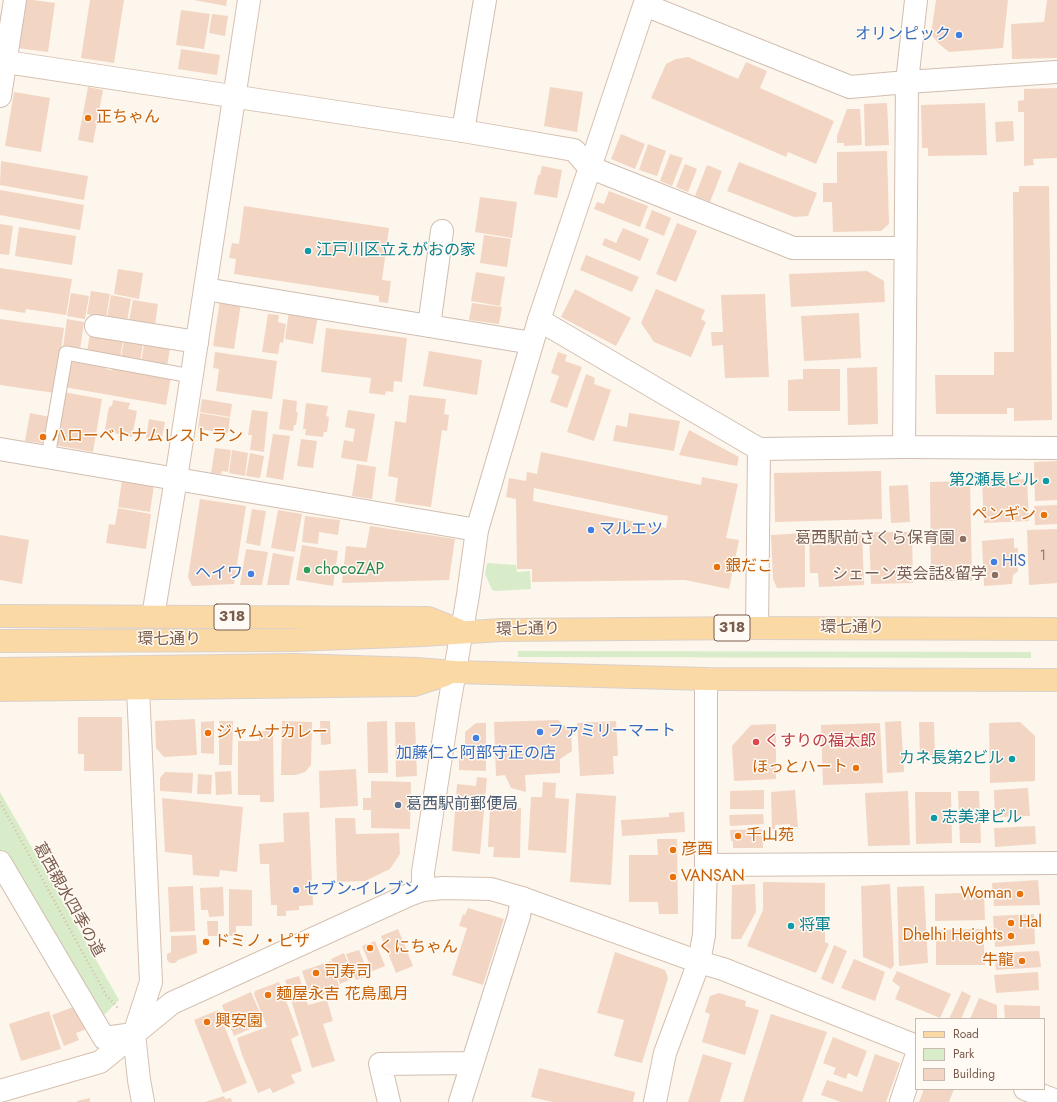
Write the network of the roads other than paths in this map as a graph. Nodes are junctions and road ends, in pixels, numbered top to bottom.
1 (15, 0) edge
2 (249, 0) edge
3 (485, 0) edge
4 (916, 0) edge
5 (645, 2) edge
6 (3, 62) edge
7 (1057, 72) edge
8 (907, 82) junction
9 (0, 96) edge
10 (233, 97) junction
11 (463, 131) junction
12 (589, 167) junction
13 (442, 231) dead end
14 (905, 248) junction
15 (205, 289) junction
16 (538, 320) junction
17 (96, 326) dead end
18 (429, 326) junction
19 (197, 342) junction
20 (532, 343) junction
21 (192, 376) junction
22 (904, 448) junction
23 (1057, 448) edge
24 (0, 449) edge
25 (760, 450) junction
26 (48, 457) junction
27 (176, 479) junction
28 (477, 530) junction
29 (0, 616) edge
30 (153, 616) junction
31 (757, 628) junction
32 (1057, 629) edge
33 (462, 632) junction
34 (0, 642) edge
35 (0, 669) edge
36 (455, 672) junction
37 (706, 679) junction
38 (1057, 680) edge
39 (138, 688) junction
40 (0, 690) edge
41 (0, 862) edge
42 (1057, 863) edge
43 (706, 864) junction
44 (423, 890) junction
45 (522, 898) junction
46 (699, 962) junction
47 (134, 1034) junction
48 (915, 1046) edge
49 (915, 1060) edge
50 (472, 1063) junction
51 (1028, 1090) edge
52 (0, 1091) edge
53 (1057, 1101) edge
54 (143, 1102) edge
55 (389, 1102) edge
56 (460, 1102) edge
57 (655, 1102) edge
58 (901, 1102) edge

1 - 6 street
2 - 10 street
3 - 11 street
4 - 8 street
5 - 8 street
5 - 12 street
6 - 9 street
6 - 10 street
7 - 8 street
8 - 14 street
10 - 11 street
10 - 15 street
11 - 12 street
12 - 14 street
12 - 16 street
13 - 18 street
14 - 22 street
15 - 18 street
15 - 19 street
16 - 20 street
16 - 25 street
17 - 19 street
18 - 20 street
19 - 21 street
20 - 28 street
21 - 26 lane
21 - 27 street
22 - 23 street
22 - 25 street
24 - 26 street
25 - 31 street
26 - 27 street
27 - 28 street
27 - 30 street
28 - 33 street
29 - 30 main road, 318
30 - 33 main road, 318
31 - 32 main road, 環七通り / 318
31 - 33 main road, 環七通り / 318
33 - 34 main road, 環七通り / 318
33 - 36 street
35 - 36 main road, 環七通り
36 - 37 main road, 環七通り
36 - 39 main road
36 - 44 street
37 - 38 main road, 環七通り
37 - 43 street
39 - 40 main road
39 - 47 street
41 - 47 street
42 - 43 street
43 - 46 street
44 - 45 street
44 - 47 street
45 - 46 street
45 - 50 street
46 - 48 street
46 - 57 street
47 - 52 street
47 - 54 street
49 - 58 street
50 - 55 street
50 - 56 street
51 - 53 street

